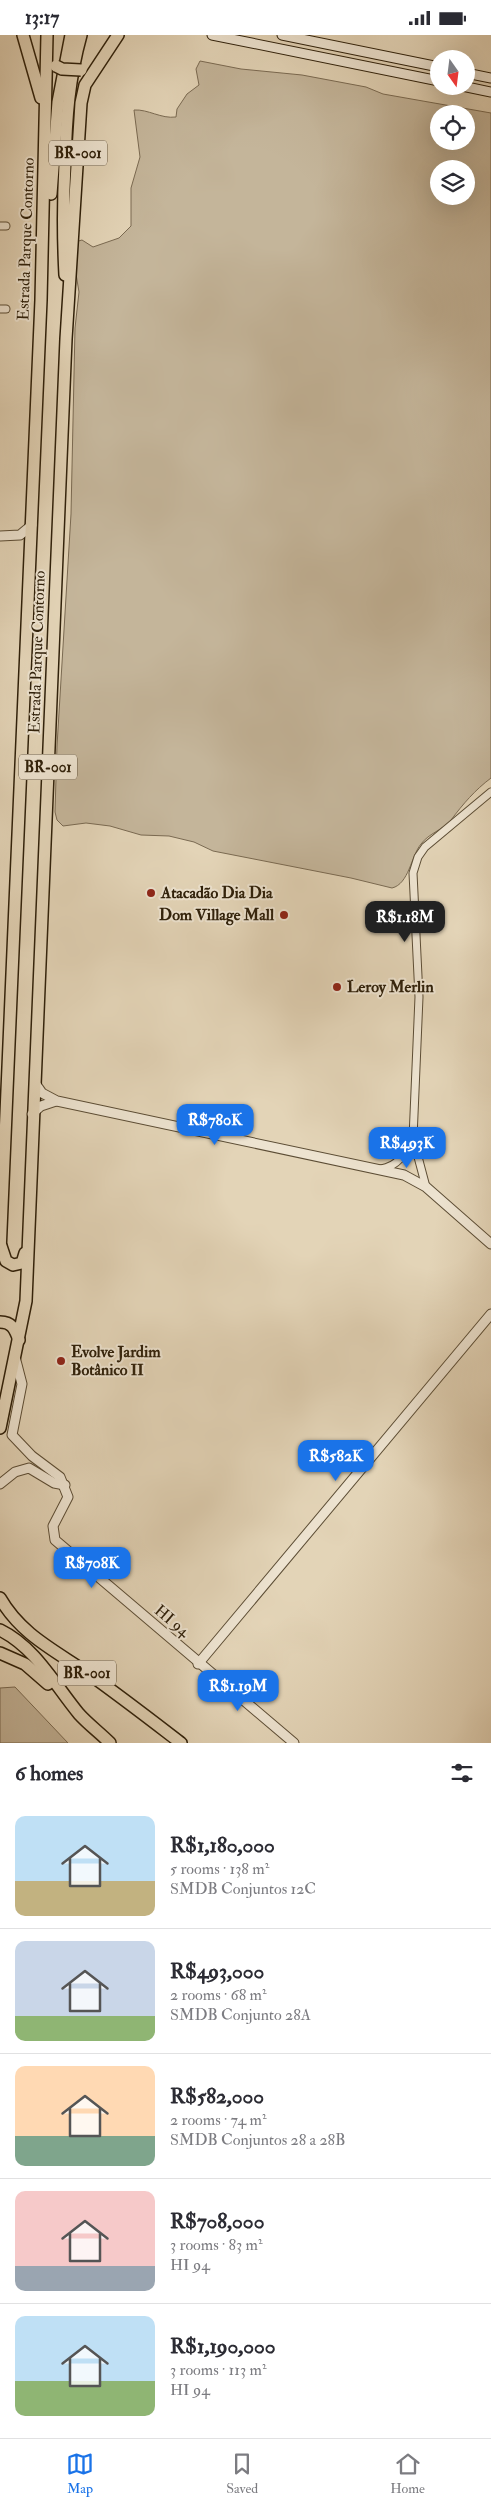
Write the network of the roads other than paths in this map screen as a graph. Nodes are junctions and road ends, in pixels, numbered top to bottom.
1 (24, 35) edge
2 (47, 35) edge
3 (71, 35) edge
4 (81, 35) edge
5 (118, 35) edge
6 (212, 35) edge
7 (282, 35) edge
8 (47, 54) junction
9 (99, 63) junction
10 (430, 65) edge
11 (475, 75) edge
12 (491, 78) edge
13 (430, 79) edge
14 (475, 89) edge
15 (491, 92) edge
16 (46, 122) junction
17 (68, 312) junction
18 (40, 321) junction
19 (32, 525) junction
20 (20, 535) junction
21 (0, 536) edge
22 (31, 543) junction
23 (491, 792) edge
24 (35, 1083) junction
25 (57, 1101) junction
26 (32, 1114) junction
27 (413, 1138) junction
28 (379, 1169) junction
29 (426, 1187) junction
30 (491, 1244) edge
31 (27, 1246) junction
32 (0, 1250) edge
33 (491, 1315) edge
34 (0, 1322) edge
35 (19, 1340) junction
36 (15, 1356) junction
37 (0, 1428) edge
38 (0, 1484) edge
39 (65, 1485) junction
40 (0, 1598) edge
41 (0, 1631) edge
42 (0, 1653) edge
43 (198, 1664) junction
44 (81, 1715) junction
45 (110, 1743) edge
46 (181, 1743) edge
47 (294, 1743) edge

1 - 16 highway
2 - 8 highway, Estrada Parque Contorno / BR-001
3 - 18 highway
4 - 17 highway, BR-001
5 - 9 highway, Estrada Parque Contorno / BR-001
6 - 13 street
7 - 10 street
8 - 9 highway, bridge
8 - 16 highway, Estrada Parque Contorno / BR-001
9 - 17 highway, Estrada Parque Contorno / BR-001
11 - 12 street
14 - 15 street
16 - 18 highway, Estrada Parque Contorno / BR-001
17 - 24 highway, Estrada Parque Contorno / BR-001
18 - 19 highway, Estrada Parque Contorno / BR-001
19 - 20 street
19 - 22 highway, Estrada Parque Contorno / BR-001
20 - 21 street
20 - 22 street
22 - 32 highway, Estrada Parque Contorno / BR-001
23 - 27 street
24 - 25 street
24 - 26 highway, Estrada Parque Contorno / BR-001
25 - 26 street
25 - 28 street
26 - 31 highway, Estrada Parque Contorno / BR-001
27 - 28 street
27 - 29 street
28 - 29 street
29 - 30 street
31 - 32 highway
31 - 35 highway, Estrada Parque Contorno / BR-001
33 - 43 street
34 - 35 highway
35 - 36 highway, Estrada Parque Contorno / BR-001
36 - 37 highway, Estrada Parque Contorno / BR-001
36 - 39 street
38 - 39 street
39 - 43 street, HI 94
40 - 46 highway, BR-001
41 - 44 highway, BR-001
42 - 44 highway
43 - 47 street, HI 94
44 - 45 highway, BR-001

